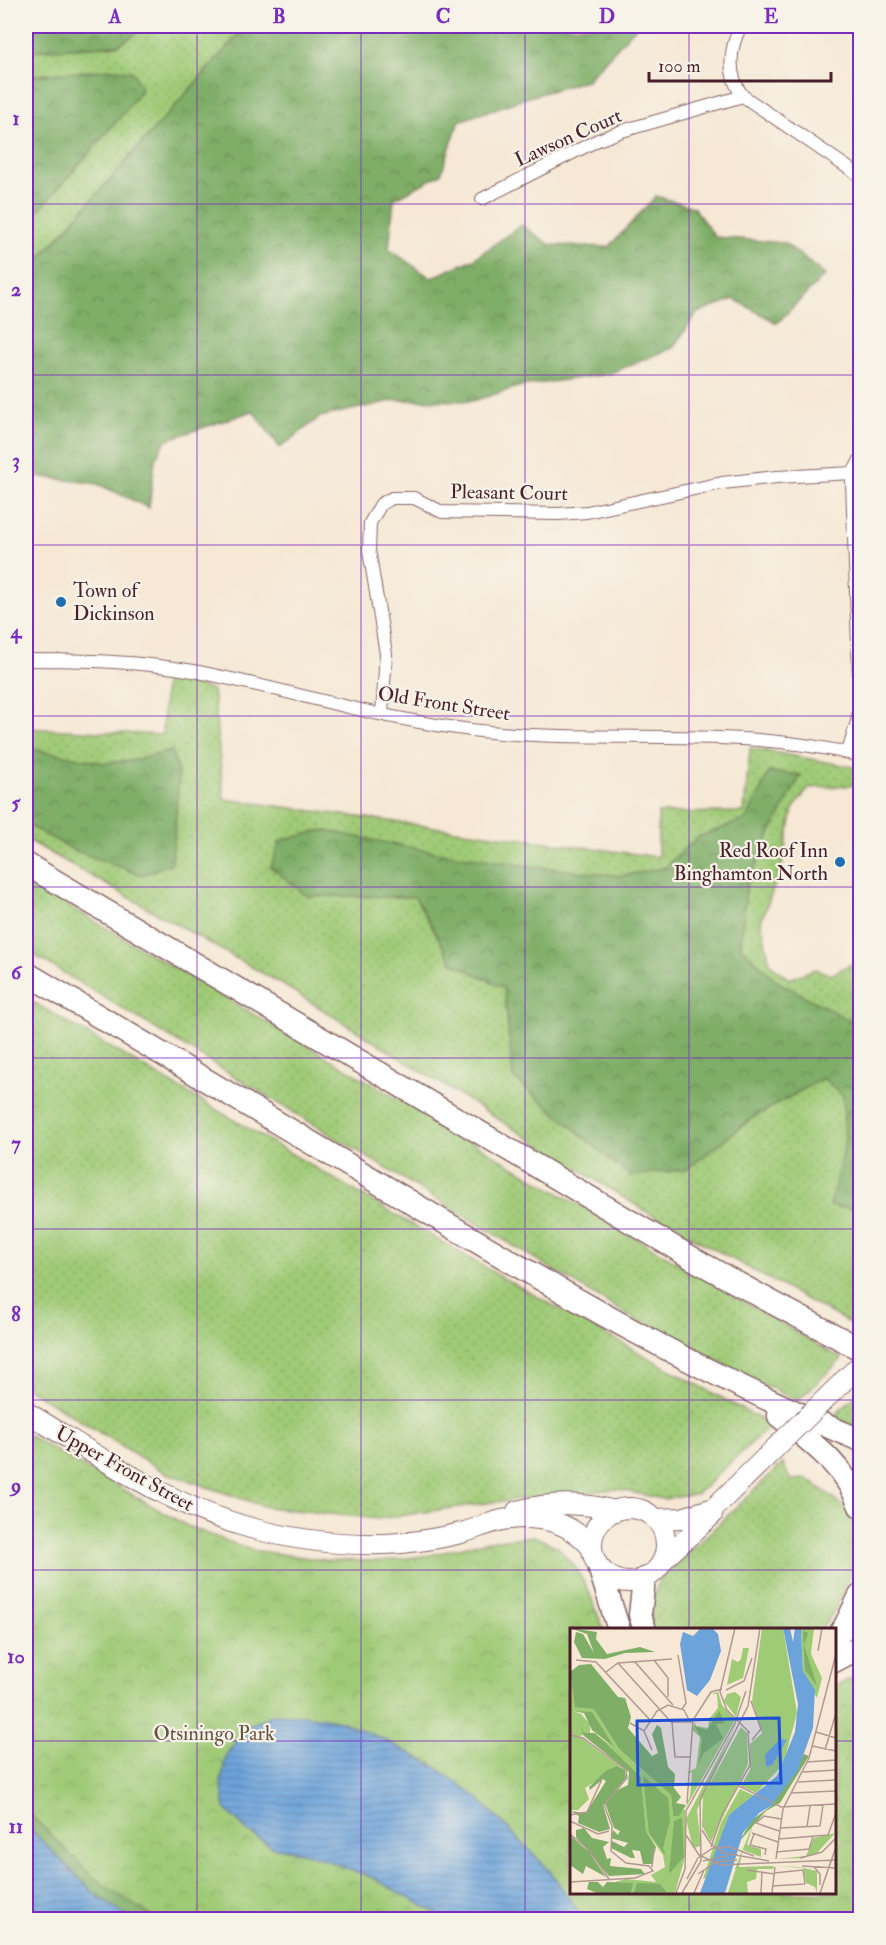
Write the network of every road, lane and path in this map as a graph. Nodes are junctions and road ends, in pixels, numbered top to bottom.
1 (741, 26) edge
2 (743, 96) junction
3 (861, 176) edge
4 (482, 199) dead end
5 (861, 460) edge
6 (853, 472) junction
7 (26, 660) edge
8 (382, 714) junction
9 (859, 718) edge
10 (848, 753) junction
11 (861, 756) edge
12 (26, 864) edge
13 (26, 973) edge
14 (861, 1348) edge
15 (861, 1365) edge
16 (748, 1390) junction
17 (26, 1412) edge
18 (861, 1440) edge
19 (861, 1506) edge
20 (714, 1508) junction
21 (615, 1511) junction
22 (509, 1519) junction
23 (656, 1519) junction
24 (591, 1547) junction
25 (663, 1560) junction
26 (600, 1570) junction
27 (644, 1580) junction
28 (861, 1596) edge
29 (619, 1628) edge
30 (644, 1628) edge
31 (835, 1640) edge
32 (861, 1647) edge
33 (835, 1660) edge

1 - 2 street
2 - 3 street
2 - 4 street, Lawson Court
5 - 6 street
6 - 8 street, Pleasant Court
6 - 9 street
7 - 8 street, Old Front Street
8 - 10 street, Old Front Street
9 - 10 street
10 - 11 street, Old Front Street
12 - 14 highway
13 - 16 highway
15 - 20 main road, Upper Front Street, bridge
16 - 18 highway
16 - 19 highway
17 - 22 main road, Upper Front Street
20 - 23 main road, Upper Front Street
20 - 25 main road, Upper Front Street
21 - 22 main road, Upper Front Street
21 - 23 main road, Upper Front Street
21 - 24 main road
22 - 24 main road, Upper Front Street
23 - 25 main road
24 - 26 main road, Upper Front Street
25 - 27 main road, Upper Front Street
26 - 27 main road
26 - 29 highway
27 - 30 highway
28 - 31 highway
32 - 33 highway

